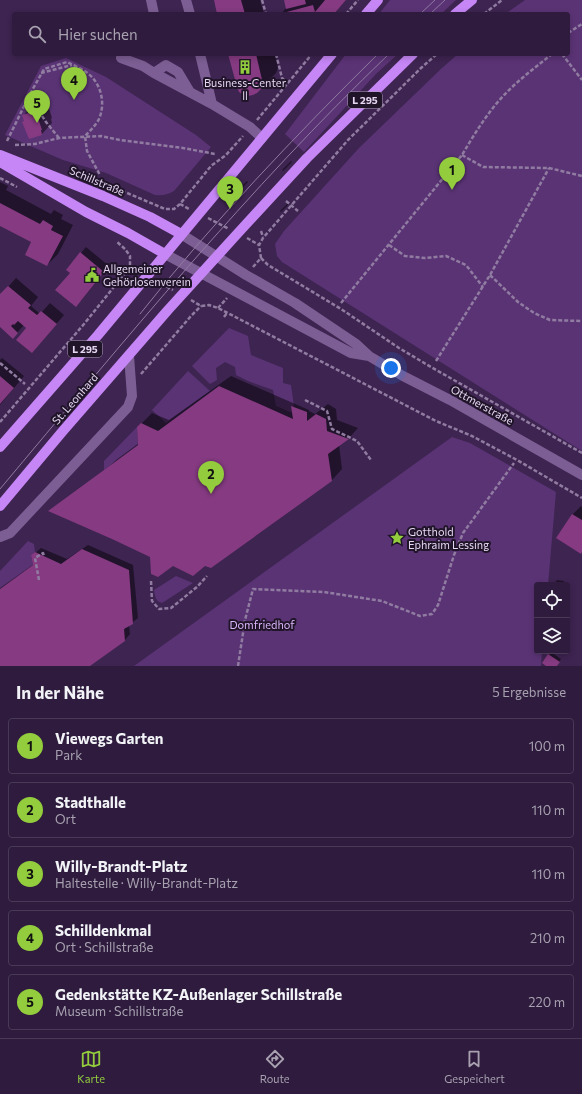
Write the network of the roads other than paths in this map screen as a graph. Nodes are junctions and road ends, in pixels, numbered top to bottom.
1 (151, 0) edge
2 (186, 0) edge
3 (378, 0) edge
4 (472, 0) edge
5 (154, 12) edge
6 (189, 12) edge
7 (368, 12) edge
8 (457, 12) edge
9 (200, 56) edge
10 (330, 56) edge
11 (411, 56) edge
12 (121, 58) dead end
13 (212, 104) junction
14 (262, 138) junction
15 (0, 155) edge
16 (0, 162) edge
17 (181, 234) junction
18 (165, 254) junction
19 (217, 257) junction
20 (201, 274) junction
21 (129, 356) junction
22 (369, 356) junction
23 (0, 448) edge
24 (582, 475) edge
25 (0, 506) edge
26 (0, 537) edge

1 - 5 street
2 - 6 street
3 - 7 main road
4 - 8 main road
9 - 13 street
10 - 14 main road, L 295
11 - 19 main road, L 295
12 - 13 street
13 - 14 street
14 - 17 main road, L 295
15 - 17 main road, Schillstraße
16 - 18 main road
17 - 18 main road, L 295
17 - 19 street, Ottmerstraße
18 - 20 street, Ottmerstraße
18 - 23 main road, L 295
19 - 20 main road, L 295
19 - 22 street, Ottmerstraße
20 - 21 main road, St. Leonhard / L 295
20 - 22 street, Ottmerstraße
21 - 25 main road, St. Leonhard / L 295
21 - 26 street
22 - 24 street, Ottmerstraße

